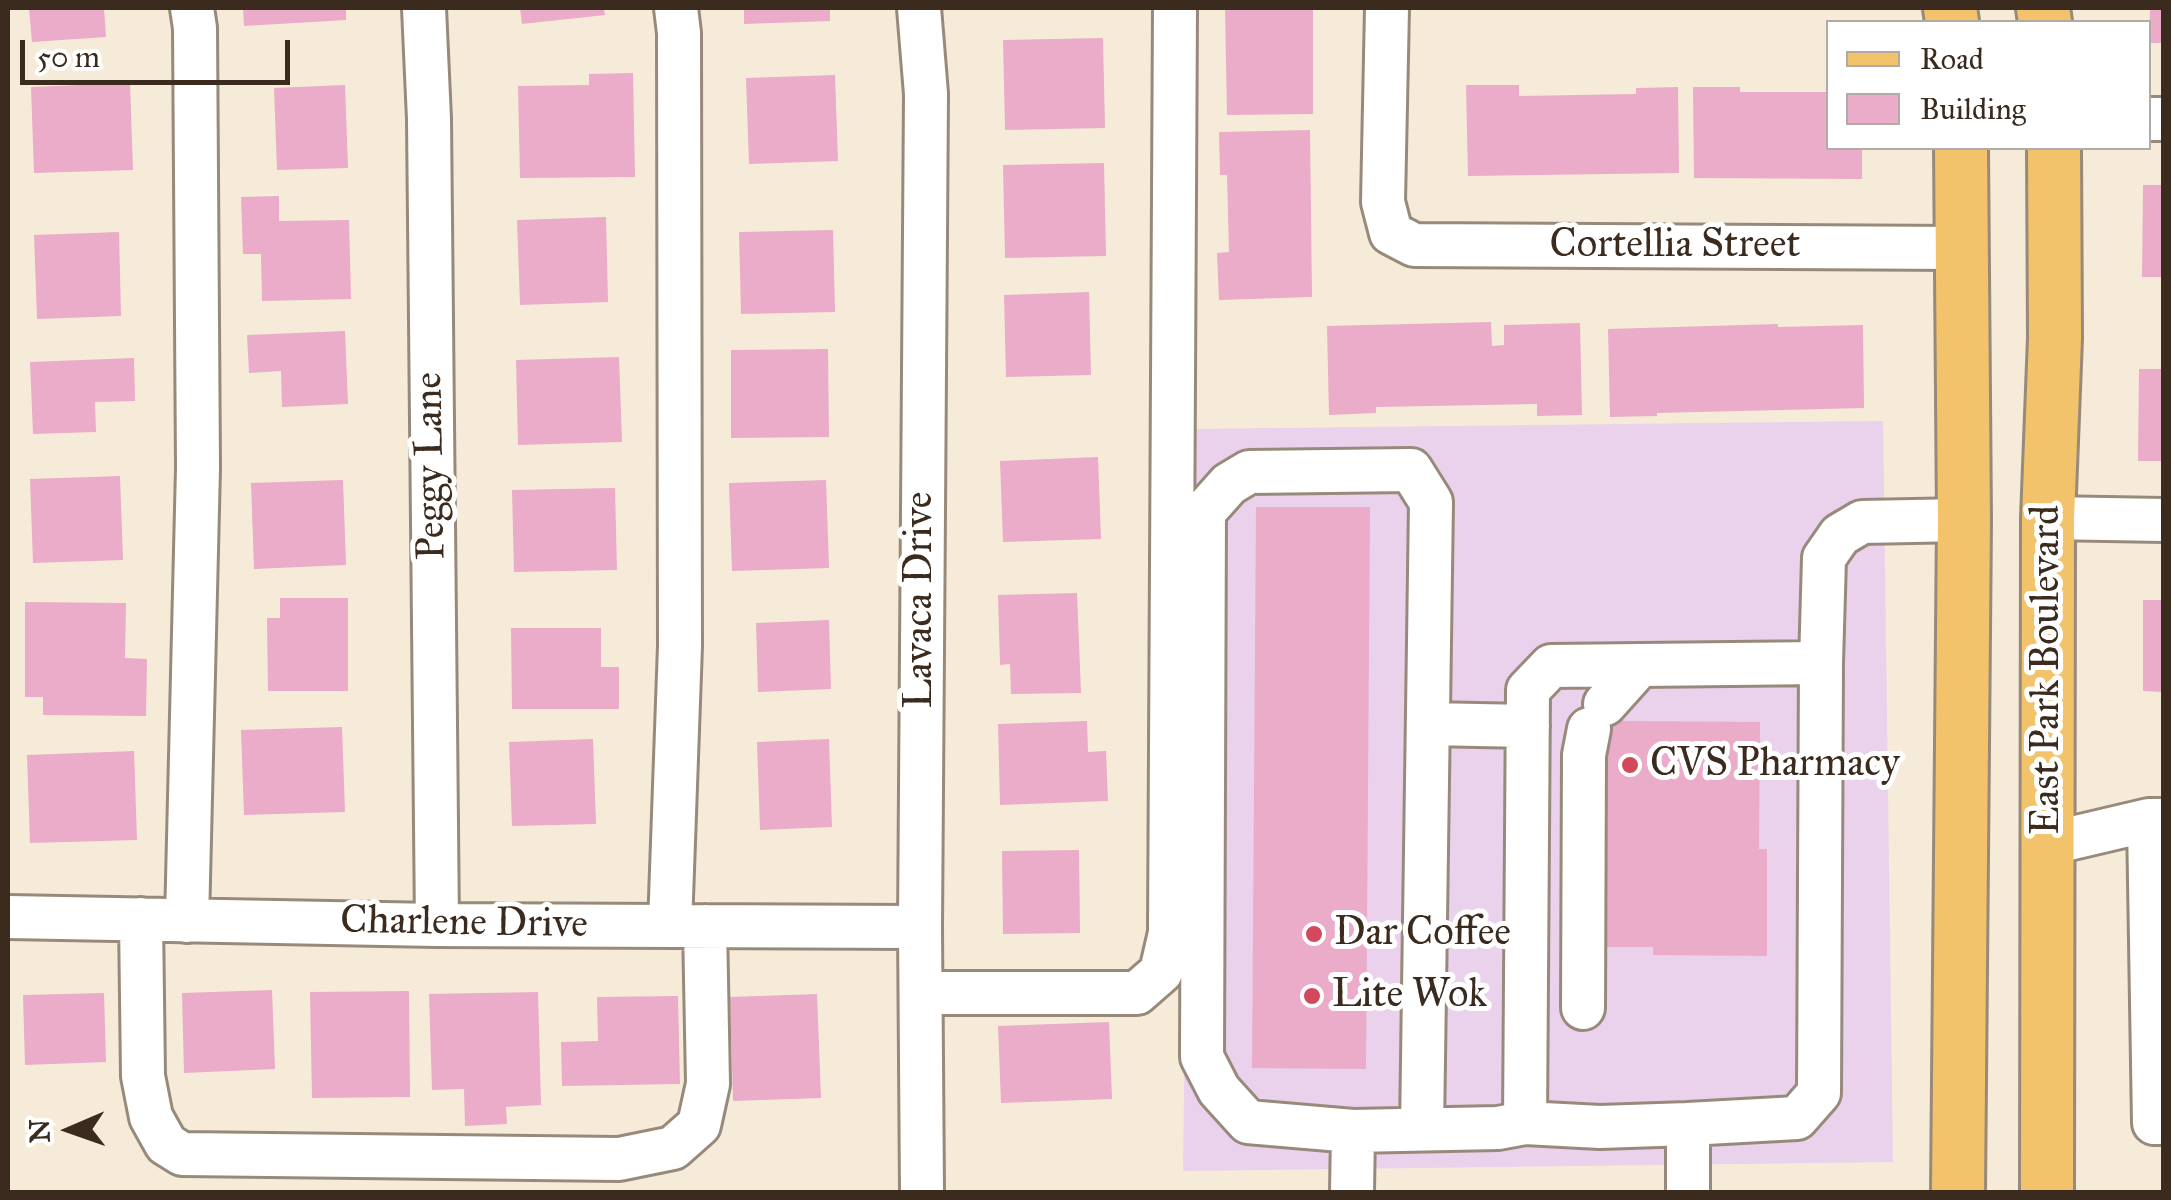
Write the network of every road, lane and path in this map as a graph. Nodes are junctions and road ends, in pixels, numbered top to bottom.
1 (192, 8) edge
2 (424, 8) edge
3 (676, 8) edge
4 (919, 8) edge
5 (1175, 8) edge
6 (1387, 8) edge
7 (1961, 150) edge
8 (2054, 150) edge
9 (1961, 248) junction
10 (2048, 518) junction
11 (1964, 520) junction
12 (2164, 520) edge
13 (1821, 663) junction
14 (1640, 664) junction
15 (1428, 724) junction
16 (1528, 726) junction
17 (2156, 820) edge
18 (2048, 844) junction
19 (8, 917) edge
20 (141, 919) junction
21 (188, 920) junction
22 (437, 925) junction
23 (688, 926) junction
24 (920, 927) junction
25 (921, 993) junction
26 (1583, 1008) dead end
27 (1525, 1123) junction
28 (2164, 1123) edge
29 (1688, 1124) junction
30 (1422, 1129) junction
31 (1353, 1130) junction
32 (922, 1192) edge
33 (1352, 1192) edge
34 (1688, 1192) edge
35 (1958, 1192) edge
36 (2047, 1192) edge

1 - 21 street
2 - 22 street, Peggy Lane
3 - 23 street
4 - 24 street, Lavaca Drive
5 - 25 street
6 - 9 street, Cortellia Street
7 - 9 main road
8 - 10 main road, East Park Boulevard
9 - 11 main road
10 - 11 main road
10 - 12 street
10 - 18 main road, East Park Boulevard
11 - 13 street
11 - 35 main road
13 - 14 street
13 - 29 street
14 - 16 street
14 - 26 street
15 - 16 street
15 - 30 street
15 - 31 street
16 - 27 street
17 - 18 street
17 - 28 street
18 - 36 main road, East Park Boulevard
19 - 20 street, Charlene Drive
20 - 21 street, Charlene Drive
20 - 23 street
21 - 22 street, Charlene Drive
22 - 23 street, Charlene Drive
23 - 24 street, Charlene Drive
24 - 25 street, Lavaca Drive
25 - 32 street, Lavaca Drive
27 - 29 street
27 - 30 street
29 - 34 street
30 - 31 street
31 - 33 street

